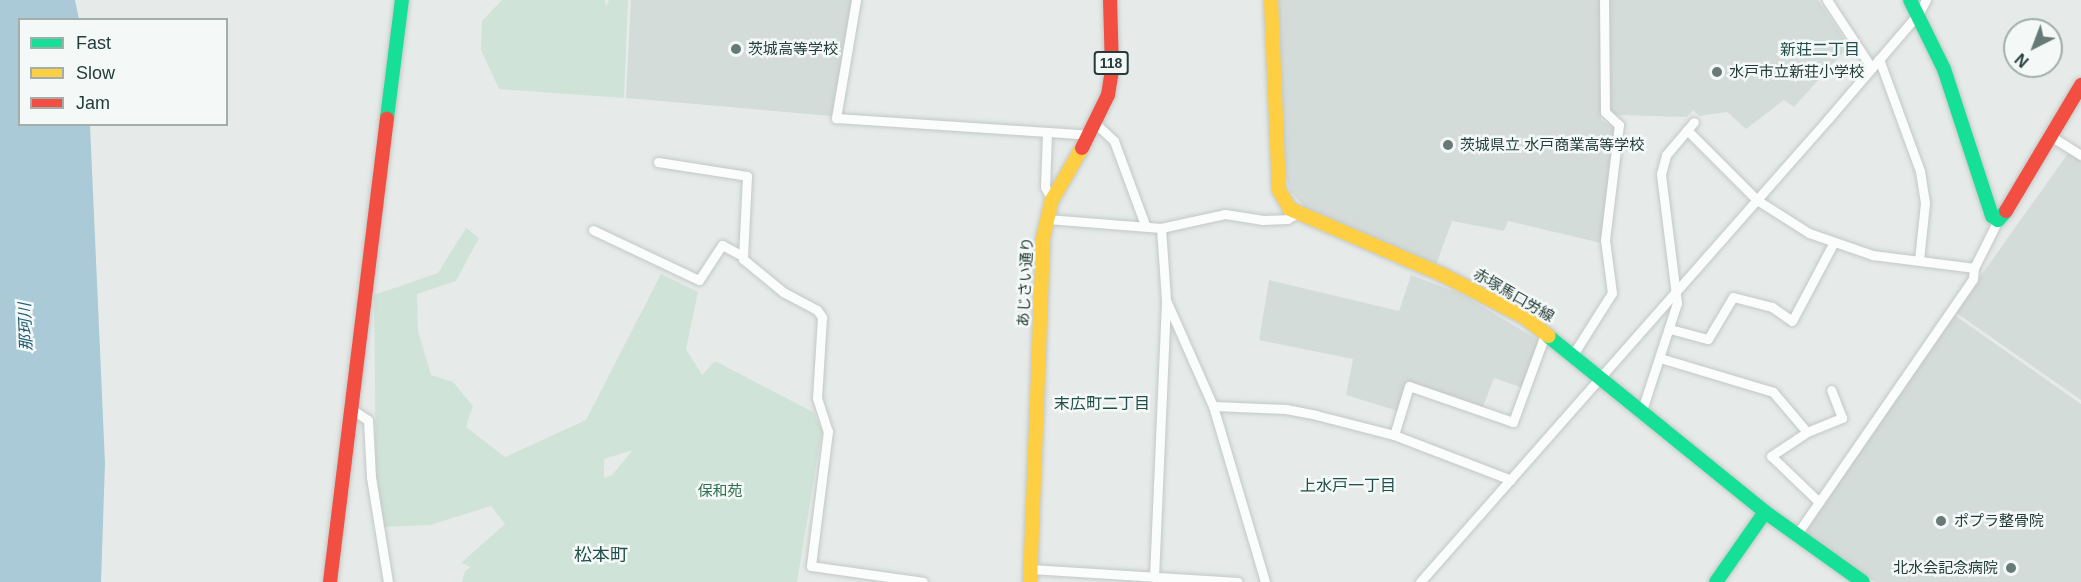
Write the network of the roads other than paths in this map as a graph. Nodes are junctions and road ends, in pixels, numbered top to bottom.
1 (402, 0) edge
2 (856, 0) edge
3 (1110, 0) edge
4 (1271, 0) edge
5 (1604, 0) edge
6 (1827, 0) edge
7 (1910, 0) edge
8 (1926, 0) edge
9 (1919, 13) junction
10 (1879, 59) junction
11 (1871, 67) junction
12 (2081, 84) edge
13 (1093, 130) junction
14 (1047, 133) junction
15 (2052, 137) junction
16 (2081, 155) edge
17 (658, 162) dead end
18 (1052, 200) junction
19 (1757, 200) junction
20 (1296, 214) junction
21 (1046, 219) junction
22 (1998, 220) junction
23 (1144, 225) junction
24 (1161, 228) junction
25 (593, 230) dead end
26 (1833, 244) junction
27 (743, 256) junction
28 (1919, 260) junction
29 (1974, 268) junction
30 (1675, 292) junction
31 (1166, 300) junction
32 (1670, 329) junction
33 (1546, 332) junction
34 (1574, 353) junction
35 (1660, 358) junction
36 (1601, 376) junction
37 (1831, 390) dead end
38 (1214, 406) junction
39 (351, 409) junction
40 (1642, 410) junction
41 (1807, 432) junction
42 (1394, 435) junction
43 (1511, 480) junction
44 (1819, 502) junction
45 (1765, 512) junction
46 (1797, 534) junction
47 (1031, 576) edge
48 (1154, 577) junction
49 (330, 582) edge
50 (388, 582) edge
51 (923, 582) edge
52 (1238, 582) edge
53 (1265, 582) edge
54 (1420, 582) edge
55 (1716, 582) edge
56 (1863, 582) edge

1 - 39 main road
2 - 14 street
3 - 13 main road, あじさい通り / 118
4 - 20 main road
5 - 34 street
6 - 11 street
7 - 9 main road
8 - 9 street
9 - 10 street
9 - 22 main road
10 - 11 street
10 - 28 street
11 - 19 street
12 - 15 main road
13 - 14 street
13 - 18 main road, あじさい通り / 118
13 - 23 street
14 - 18 street
15 - 16 street
15 - 22 main road
17 - 27 street
18 - 21 main road, あじさい通り / 118
19 - 26 street
19 - 30 street
19 - 30 street
20 - 24 street
20 - 33 main road, 赤塚馬口労線
21 - 23 street
21 - 47 main road, あじさい通り / 118
22 - 29 street
23 - 24 street
24 - 31 street
25 - 27 street
26 - 28 street
26 - 32 street
27 - 51 street
28 - 29 street
29 - 44 street
30 - 32 street
30 - 36 street
31 - 38 street
31 - 48 street
32 - 35 street
33 - 34 main road, 赤塚馬口労線
33 - 42 street
34 - 36 main road, 赤塚馬口労線
35 - 40 street
35 - 41 street
36 - 40 main road, 赤塚馬口労線
36 - 43 street
37 - 41 street
38 - 42 street
38 - 53 street
39 - 49 main road
39 - 50 street
40 - 45 main road, 赤塚馬口労線
41 - 44 street
42 - 43 street
43 - 54 street
44 - 46 street
45 - 46 main road, 赤塚馬口労線
45 - 55 main road
46 - 56 main road, 赤塚馬口労線
47 - 48 street
48 - 52 street

